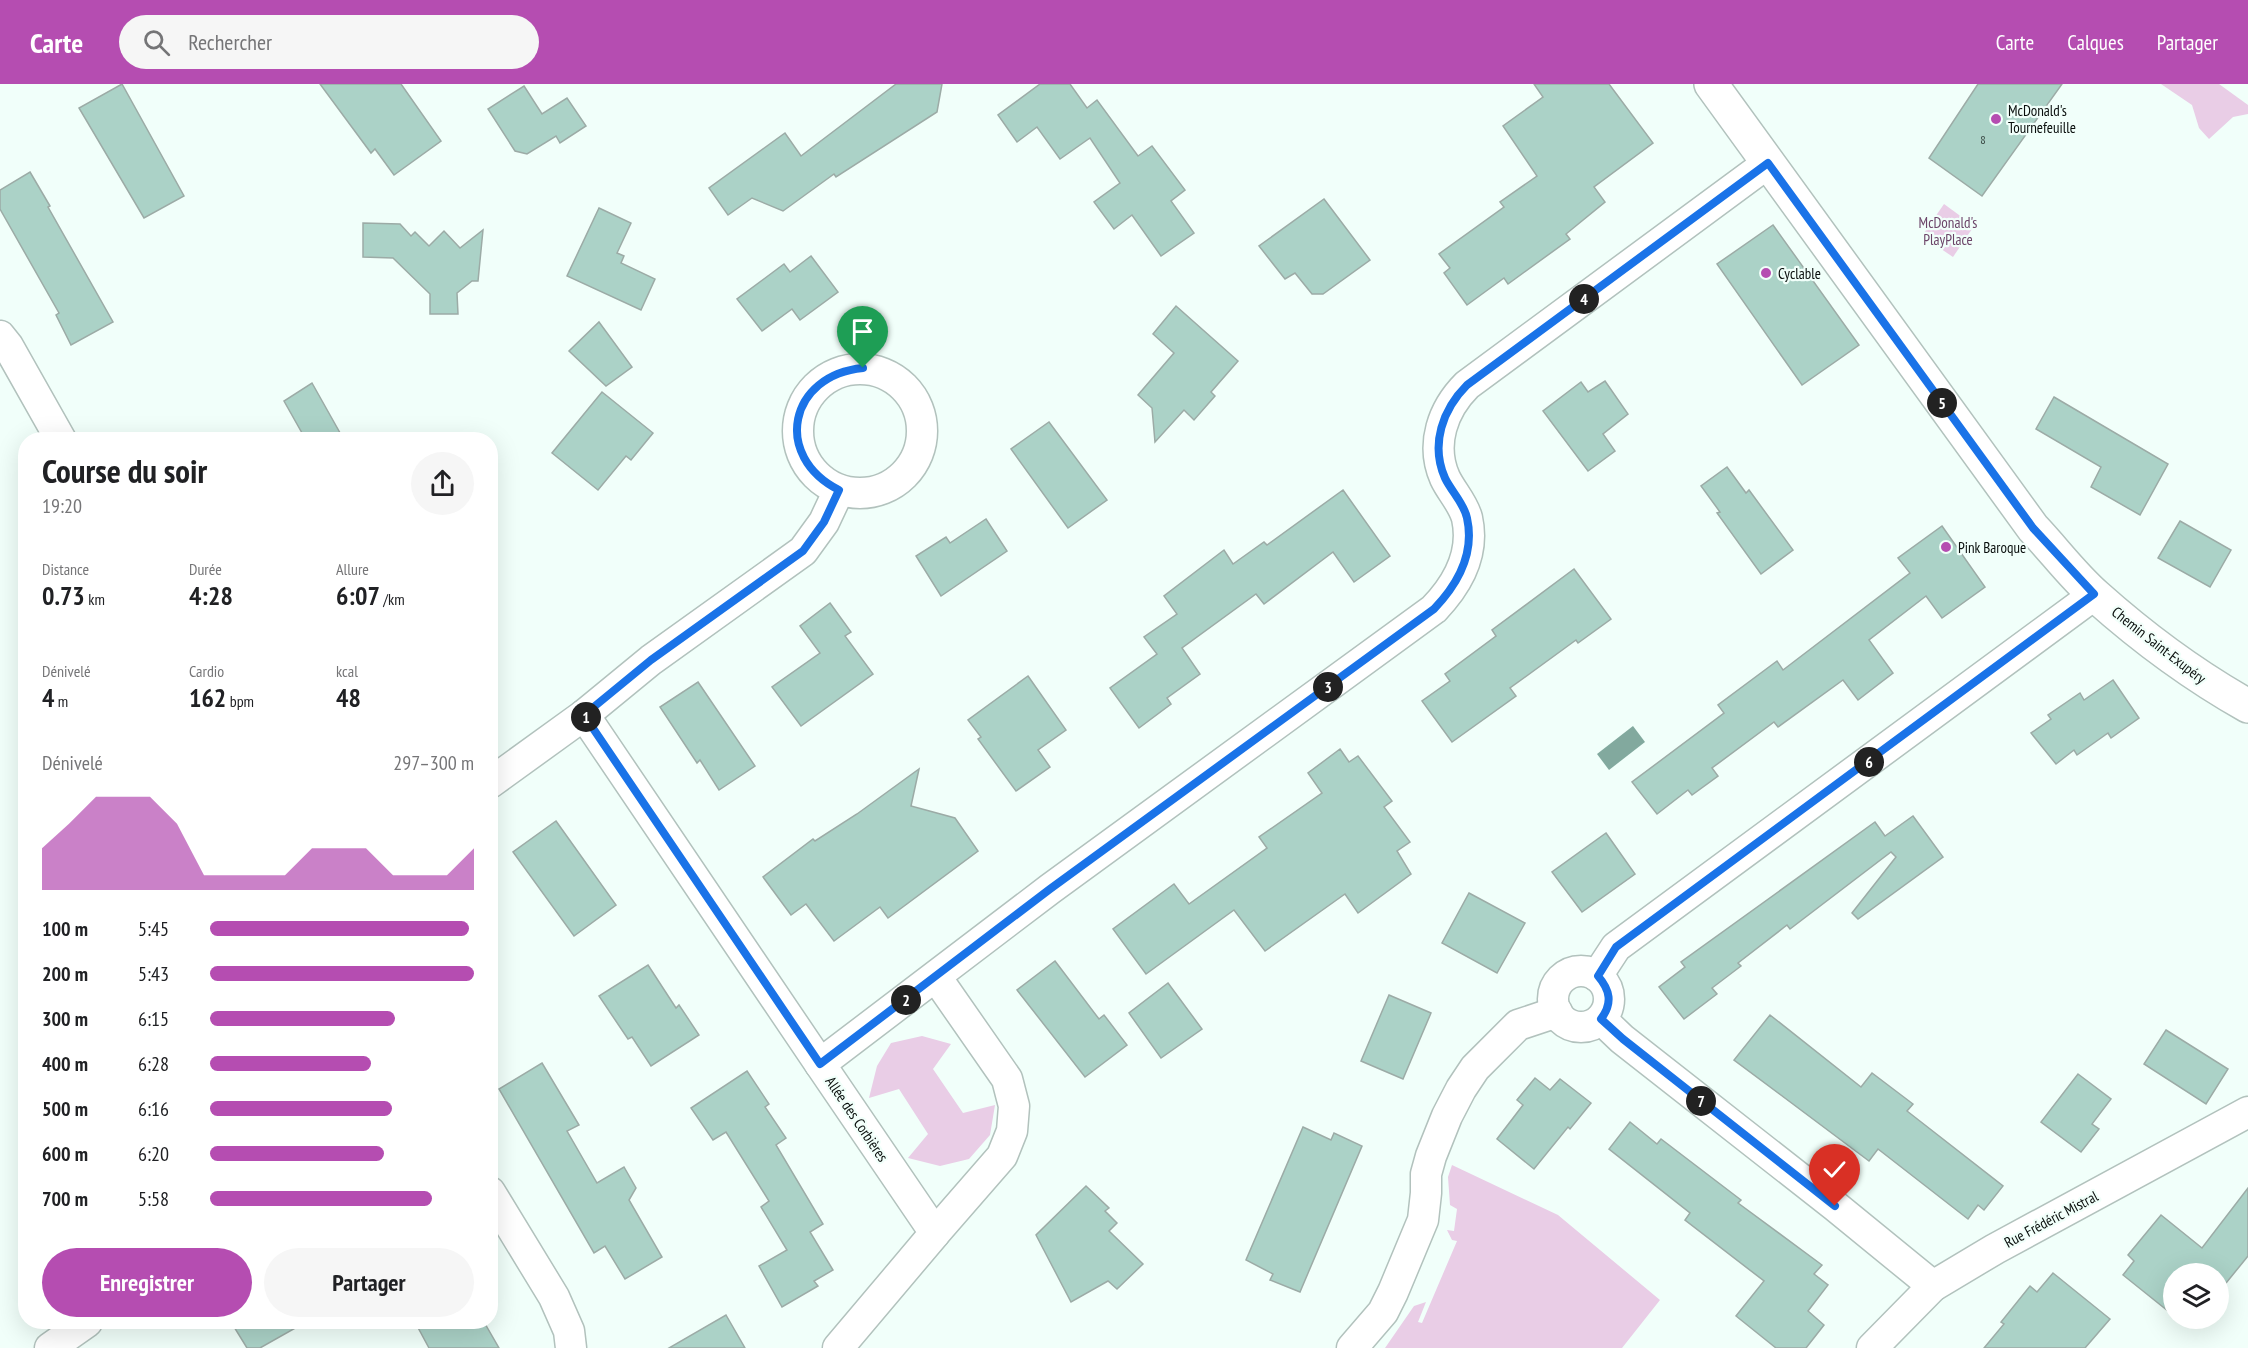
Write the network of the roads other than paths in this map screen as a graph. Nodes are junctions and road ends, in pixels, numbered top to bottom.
1 (1712, 84) edge
2 (1768, 163) junction
3 (0, 336) edge
4 (56, 432) edge
5 (839, 490) junction
6 (2094, 594) junction
7 (2248, 706) edge
8 (584, 715) junction
9 (498, 777) edge
10 (1598, 976) junction
11 (936, 977) junction
12 (1557, 1012) junction
13 (1601, 1019) junction
14 (820, 1064) junction
15 (2248, 1112) edge
16 (498, 1205) edge
17 (936, 1233) junction
18 (1933, 1286) junction
19 (77, 1329) edge
20 (50, 1348) edge
21 (571, 1348) edge
22 (838, 1348) edge
23 (1352, 1348) edge
24 (1872, 1348) edge

1 - 2 street, Chemin Saint-Exupéry
2 - 6 street, Chemin Saint-Exupéry
2 - 11 street, Allée des Corbières
3 - 4 street
5 - 5 street
5 - 8 street
6 - 7 street, Chemin Saint-Exupéry
6 - 10 street
8 - 9 street
8 - 14 street
10 - 12 street
10 - 13 street
11 - 14 street, Allée des Corbières
11 - 17 street
12 - 13 street
12 - 23 street
13 - 18 street
14 - 17 street, Allée des Corbières
15 - 18 street, Rue Frédéric Mistral
16 - 21 street
17 - 22 street
18 - 24 street, Rue Frédéric Mistral
19 - 20 street

